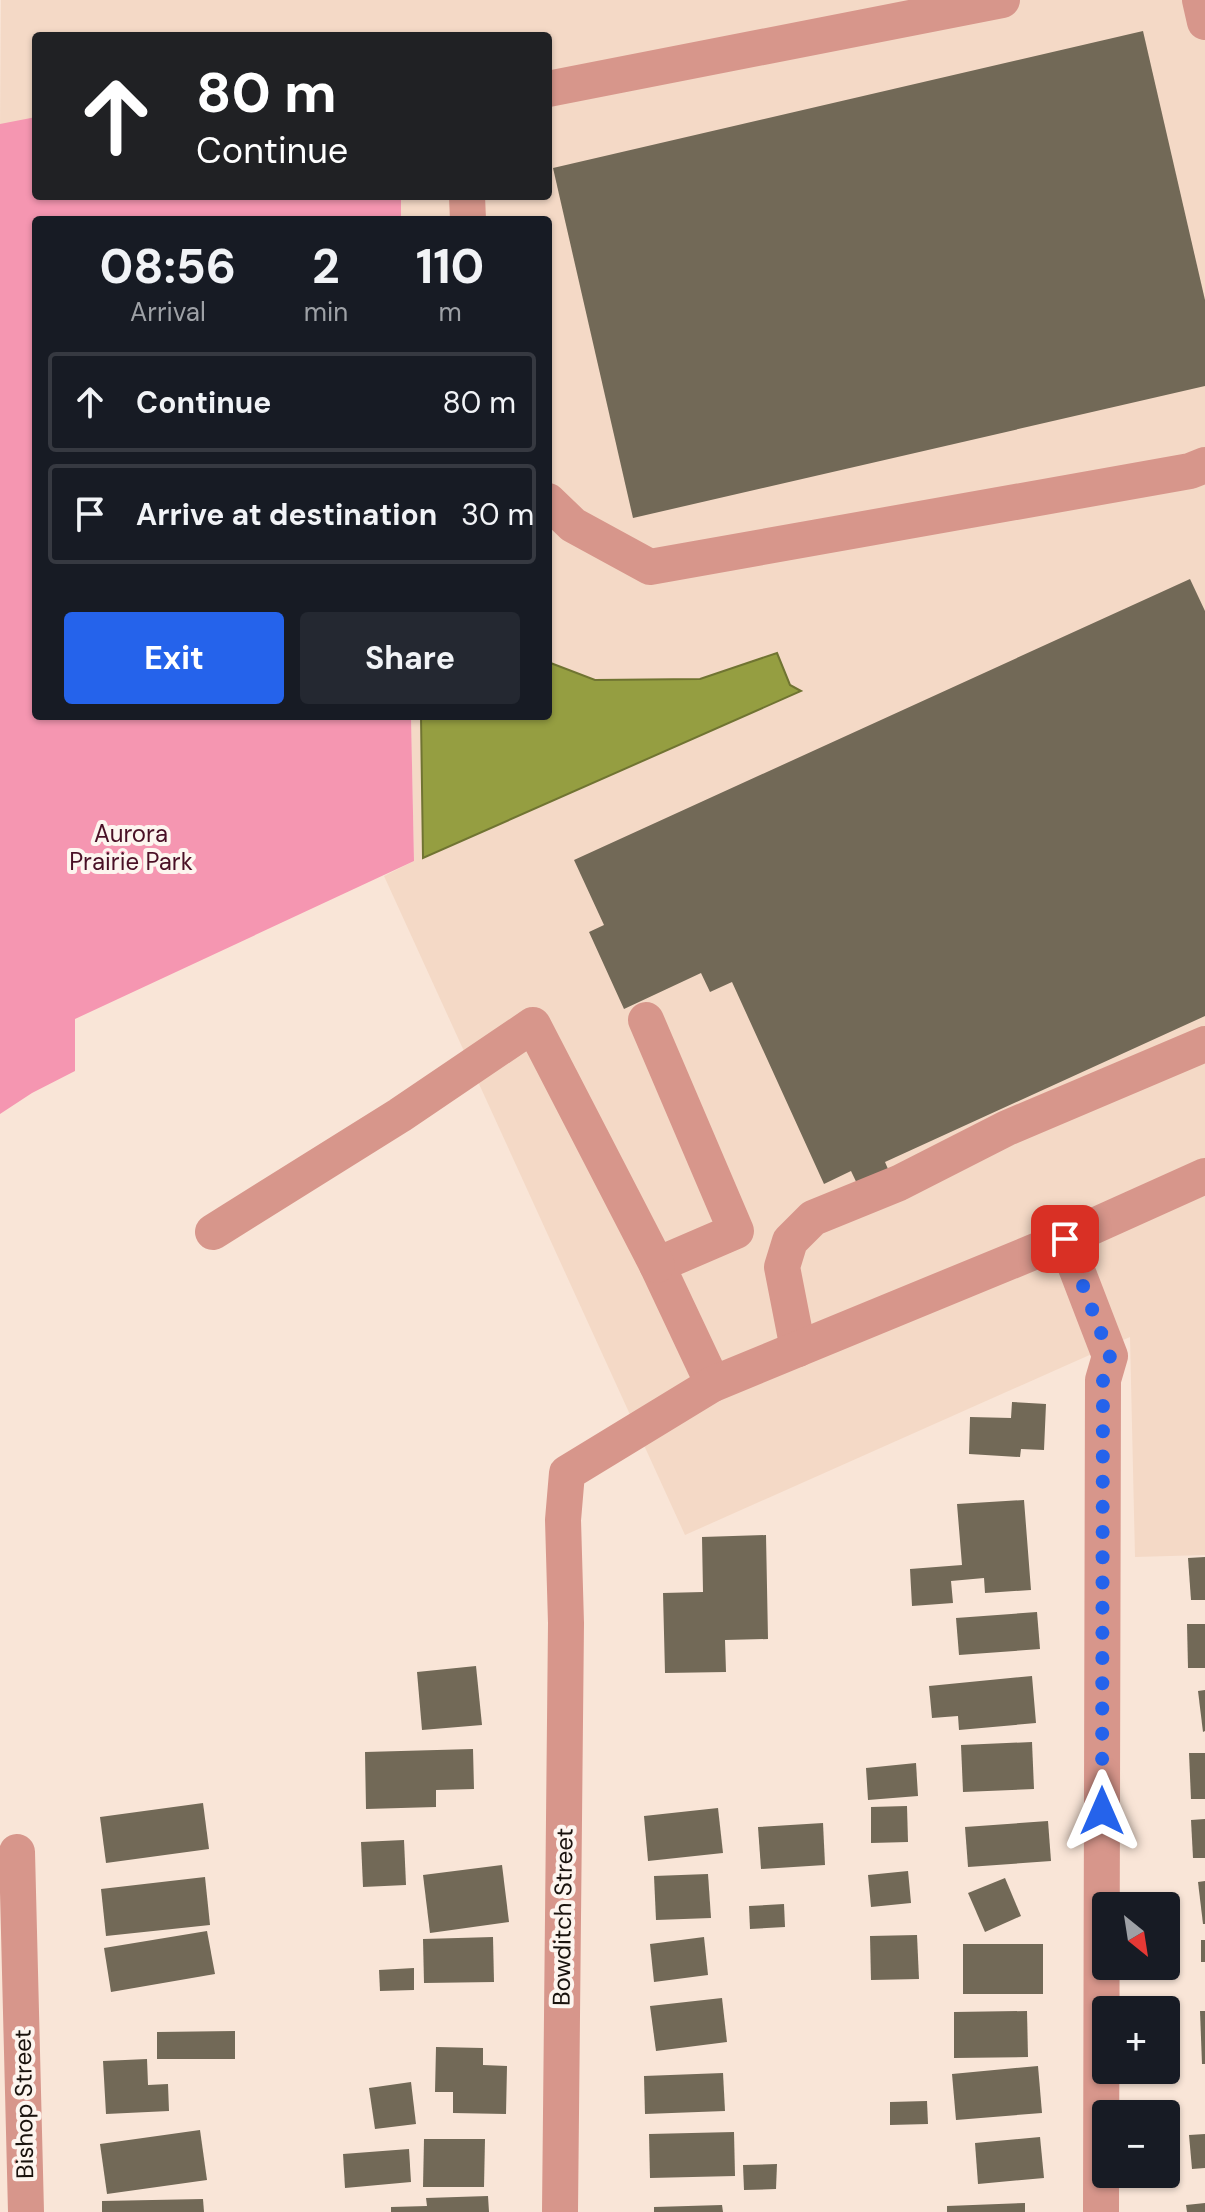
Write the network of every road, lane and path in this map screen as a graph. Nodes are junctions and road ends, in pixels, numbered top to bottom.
1 (1002, 0) edge
2 (1200, 0) edge
3 (1205, 22) edge
4 (552, 88) edge
5 (1205, 465) edge
6 (552, 505) edge
7 (646, 1020) dead end
8 (1205, 1044) edge
9 (1205, 1176) edge
10 (213, 1232) dead end
11 (1065, 1239) junction
12 (657, 1265) junction
13 (798, 1349) junction
14 (713, 1384) junction
15 (17, 1852) dead end
16 (26, 2212) edge
17 (560, 2212) edge
18 (1101, 2212) edge

1 - 4 street
2 - 3 street
5 - 6 street
7 - 12 street
8 - 13 street
9 - 11 street
10 - 12 street
11 - 13 street
11 - 18 street
12 - 14 street
13 - 14 street
14 - 17 street, Bowditch Street
15 - 16 street, Bishop Street

